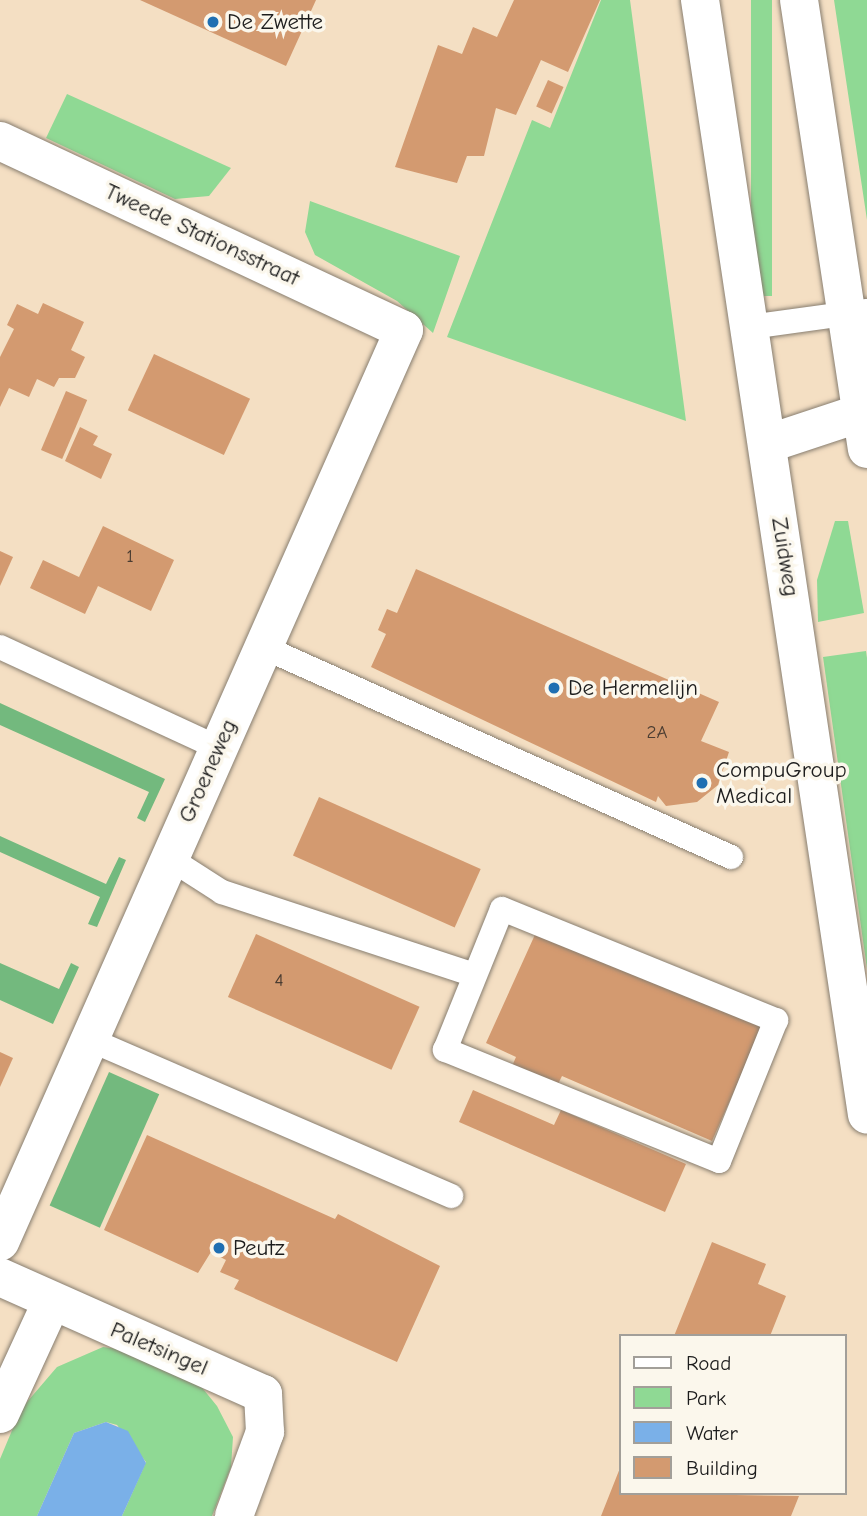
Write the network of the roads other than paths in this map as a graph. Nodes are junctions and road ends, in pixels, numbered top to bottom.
1 (700, 0) edge
2 (799, 0) edge
3 (0, 141) edge
4 (856, 312) edge
5 (750, 327) junction
6 (404, 330) joint
7 (866, 431) edge
8 (767, 444) junction
9 (263, 646) junction
10 (0, 647) edge
11 (219, 748) junction
12 (169, 858) junction
13 (731, 858) dead end
14 (472, 974) junction
15 (86, 1038) junction
16 (867, 1115) edge
17 (451, 1196) dead end
18 (7, 1227) edge
19 (0, 1277) edge
20 (51, 1303) junction
21 (0, 1414) edge
22 (234, 1516) edge

1 - 5 street, Zuidweg
2 - 4 street
3 - 6 street, Tweede Stationsstraat
4 - 5 lane
4 - 7 street
5 - 8 street, Zuidweg
6 - 9 street, Groeneweg
7 - 8 street
8 - 16 street, Zuidweg
9 - 11 street, Groeneweg
9 - 13 lane
10 - 11 lane
11 - 12 street, Groeneweg
12 - 14 lane
12 - 15 street, Groeneweg
14 - 14 lane
15 - 17 lane
15 - 18 street, Groeneweg
19 - 20 street
20 - 21 street
20 - 22 street, Paletsingel

